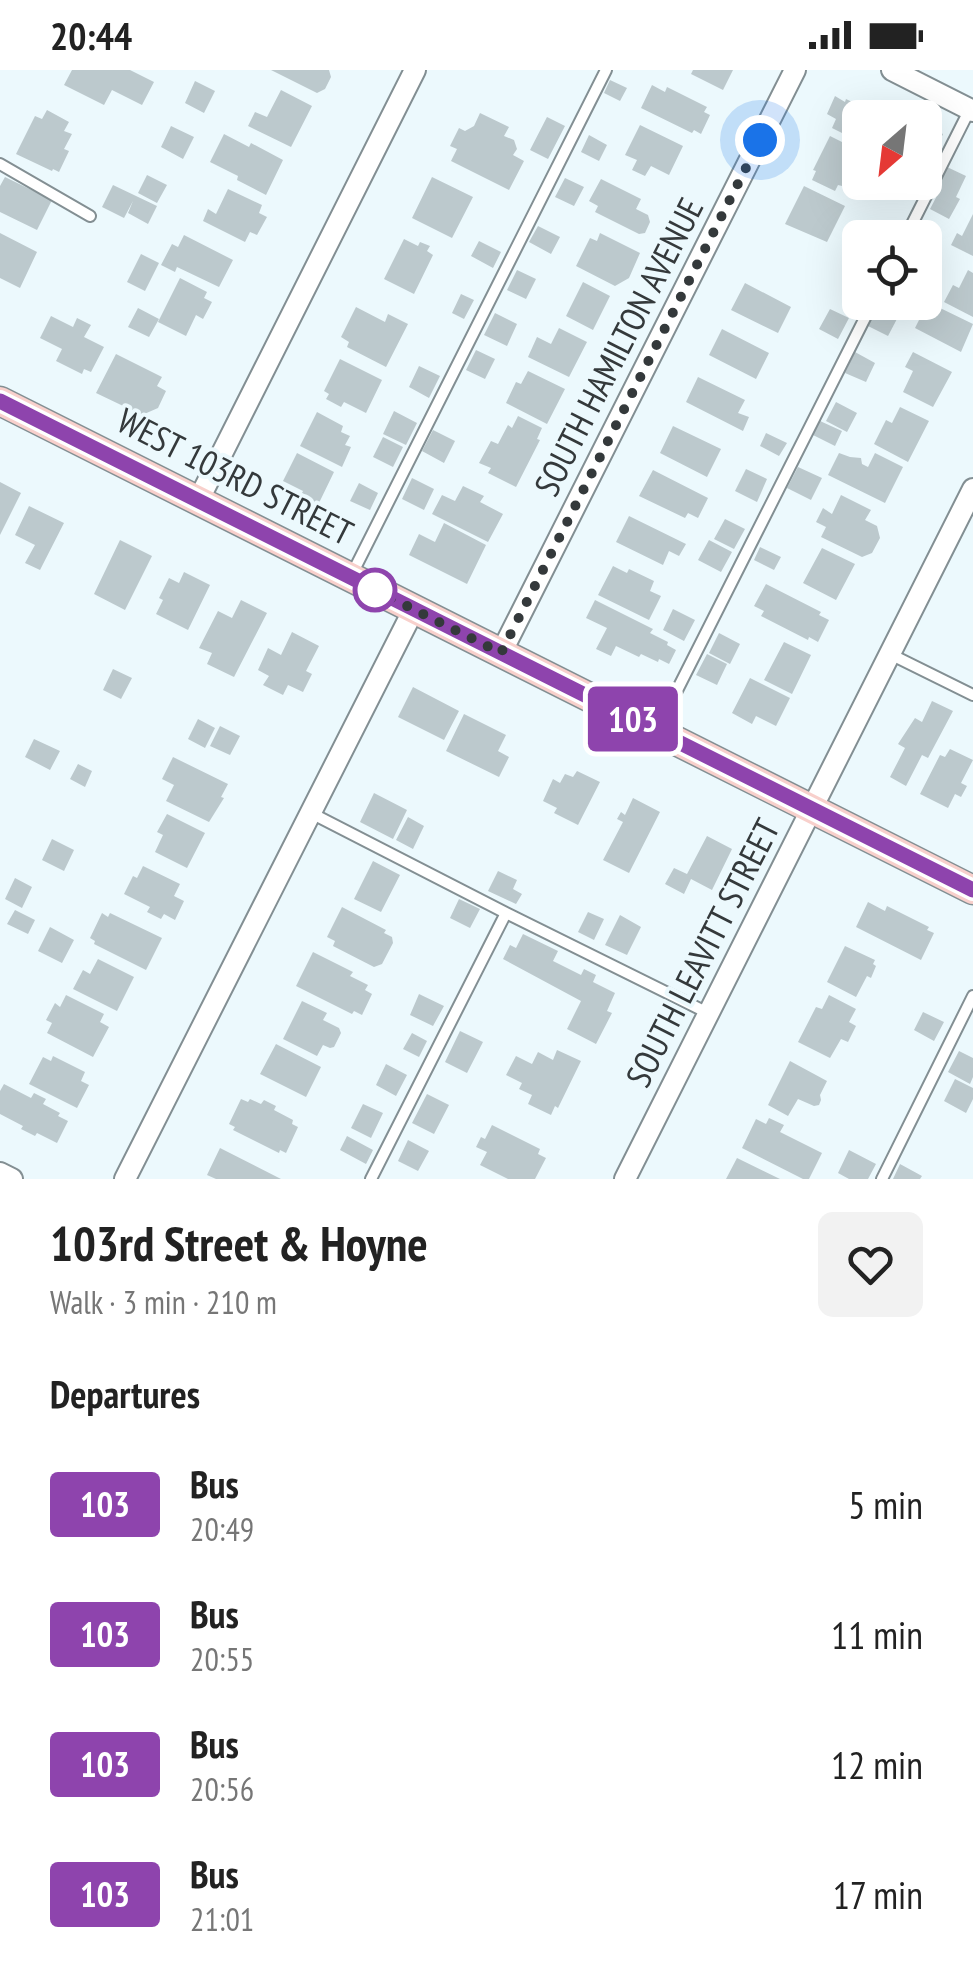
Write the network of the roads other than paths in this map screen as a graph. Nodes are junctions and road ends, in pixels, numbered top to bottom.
1 (414, 70) edge
2 (606, 70) edge
3 (795, 70) edge
4 (892, 70) edge
5 (972, 108) edge
6 (0, 164) edge
7 (90, 216) dead end
8 (914, 220) edge
9 (863, 320) edge
10 (0, 401) edge
11 (973, 489) edge
12 (198, 501) junction
13 (351, 577) junction
14 (414, 609) junction
15 (501, 653) junction
16 (890, 654) junction
17 (973, 695) edge
18 (657, 731) junction
19 (812, 809) junction
20 (311, 813) junction
21 (973, 890) edge
22 (506, 914) junction
23 (973, 996) edge
24 (709, 1014) junction
25 (0, 1173) edge
26 (12, 1179) edge
27 (125, 1179) edge
28 (372, 1179) edge
29 (626, 1179) edge
30 (882, 1179) edge

1 - 12 street
2 - 13 lane
3 - 15 street, SOUTH HAMILTON AVENUE
4 - 5 street
5 - 8 lane
6 - 7 lane
9 - 18 lane
10 - 12 main road, WEST 103RD STREET
11 - 16 street, SOUTH LEAVITT STREET
12 - 13 main road, WEST 103RD STREET
13 - 14 main road, WEST 103RD STREET
14 - 15 main road, WEST 103RD STREET
14 - 20 street
15 - 18 main road, WEST 103RD STREET
16 - 17 lane
16 - 19 street, SOUTH LEAVITT STREET
18 - 19 main road, WEST 103RD STREET
19 - 21 main road, WEST 103RD STREET
19 - 24 street, SOUTH LEAVITT STREET
20 - 22 lane
20 - 27 street
22 - 24 lane
22 - 28 lane
23 - 30 lane
24 - 29 street, SOUTH LEAVITT STREET
25 - 26 street

